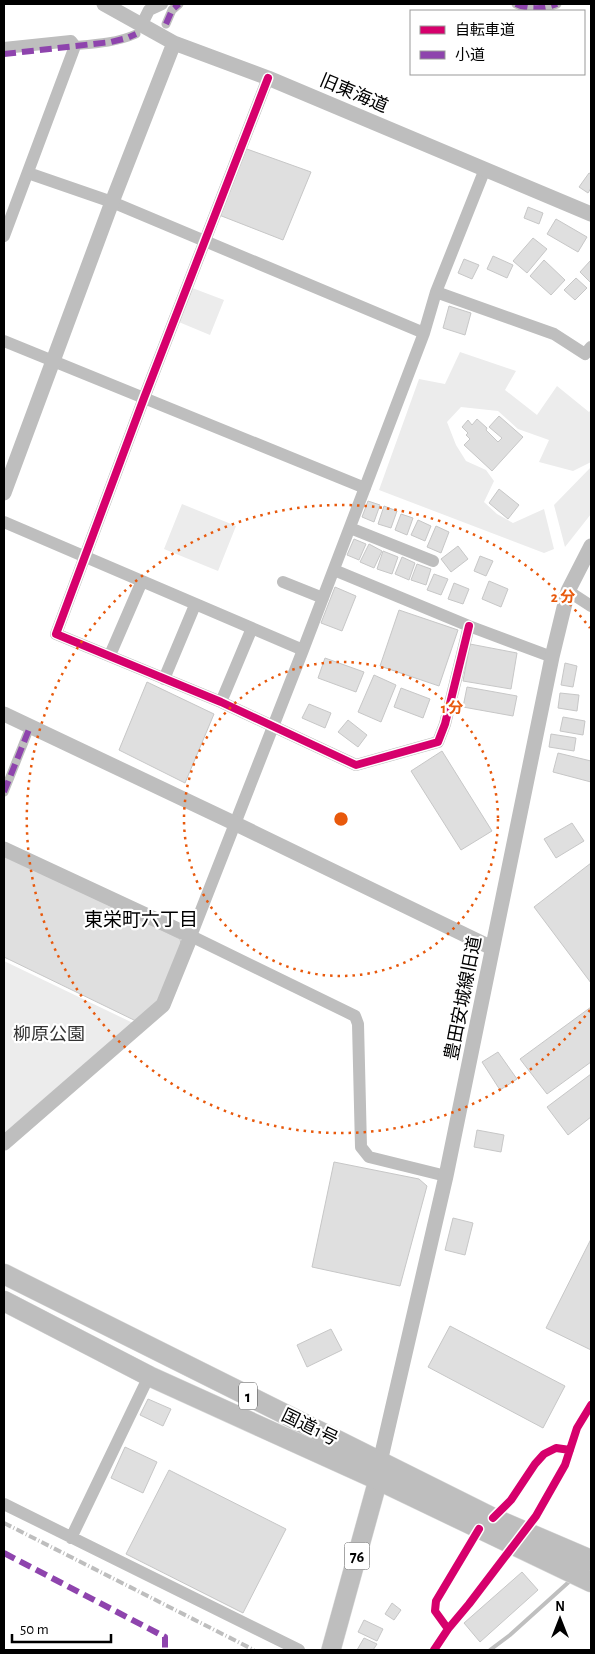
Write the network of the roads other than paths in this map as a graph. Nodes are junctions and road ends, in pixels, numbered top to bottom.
1 (104, 4) edge
2 (162, 4) edge
3 (179, 4) edge
4 (516, 4) edge
5 (557, 4) edge
6 (166, 24) dead end
7 (139, 29) junction
8 (174, 42) junction
9 (75, 46) junction
10 (4, 48) edge
11 (4, 54) edge
12 (268, 78) junction
13 (485, 169) junction
14 (28, 172) junction
15 (112, 202) junction
16 (591, 214) edge
17 (4, 236) edge
18 (205, 240) junction
19 (436, 292) junction
20 (424, 333) junction
21 (4, 341) edge
22 (591, 347) edge
23 (53, 362) junction
24 (144, 398) junction
25 (365, 488) junction
26 (4, 492) edge
27 (4, 522) edge
28 (350, 528) junction
29 (591, 546) edge
30 (84, 556) junction
31 (433, 561) dead end
32 (334, 570) junction
33 (142, 581) junction
34 (283, 582) dead end
35 (568, 591) junction
36 (323, 598) junction
37 (195, 605) junction
38 (591, 606) edge
39 (469, 626) junction
40 (252, 628) junction
41 (303, 650) junction
42 (110, 655) junction
43 (552, 657) junction
44 (164, 679) junction
45 (221, 702) junction
46 (4, 714) edge
47 (30, 727) junction
48 (273, 727) junction
49 (4, 792) edge
50 (236, 824) junction
51 (4, 849) edge
52 (191, 936) junction
53 (492, 948) junction
54 (4, 1143) edge
55 (446, 1176) junction
56 (4, 1274) edge
57 (4, 1301) edge
58 (148, 1376) junction
59 (379, 1471) junction
60 (4, 1504) edge
61 (486, 1523) junction
62 (71, 1538) junction
63 (591, 1560) edge
64 (591, 1582) edge
65 (299, 1650) edge
66 (331, 1650) edge

1 - 7 street, 旧東海道
2 - 7 street
3 - 6 street
4 - 5 street
7 - 8 street, 旧東海道
7 - 9 street
8 - 12 street, 旧東海道
8 - 15 street
9 - 10 street
9 - 11 street
9 - 14 street
12 - 13 street, 旧東海道
12 - 18 street
13 - 16 street, 旧東海道
13 - 19 street
14 - 15 street
14 - 17 street
15 - 18 street
15 - 23 street
18 - 20 street
18 - 24 street
19 - 20 street
19 - 22 street
20 - 25 street
21 - 23 street
23 - 24 street
23 - 26 street
24 - 25 street
24 - 30 street
25 - 28 street
27 - 30 street
28 - 31 street
28 - 32 street
29 - 35 street, 豊田安城線旧道
30 - 33 street
30 - 42 street
32 - 36 street
32 - 39 street
33 - 37 street
33 - 42 street
34 - 36 street
35 - 38 street
35 - 43 street, 豊田安城線旧道
36 - 41 street
37 - 40 street
37 - 44 street
39 - 43 street
39 - 48 street
40 - 41 street
40 - 45 street
41 - 48 street
42 - 44 street
43 - 53 street, 豊田安城線旧道
44 - 45 street
45 - 48 street
46 - 47 street
47 - 49 street
47 - 50 street
48 - 50 street
50 - 52 street
50 - 53 street
51 - 52 street
52 - 54 street
52 - 55 street
53 - 55 street, 豊田安城線旧道
55 - 59 street, 豊田安城線旧道
56 - 59 highway, 国道1号 / 1
57 - 58 highway, 国道1号 / 1
58 - 59 highway, 国道1号 / 1
58 - 62 street
59 - 61 highway, 国道1号 / 1
59 - 66 main road, 76
60 - 62 street
61 - 63 highway, 国道1号 / 1
61 - 64 highway, 国道1号 / 1
62 - 65 street

